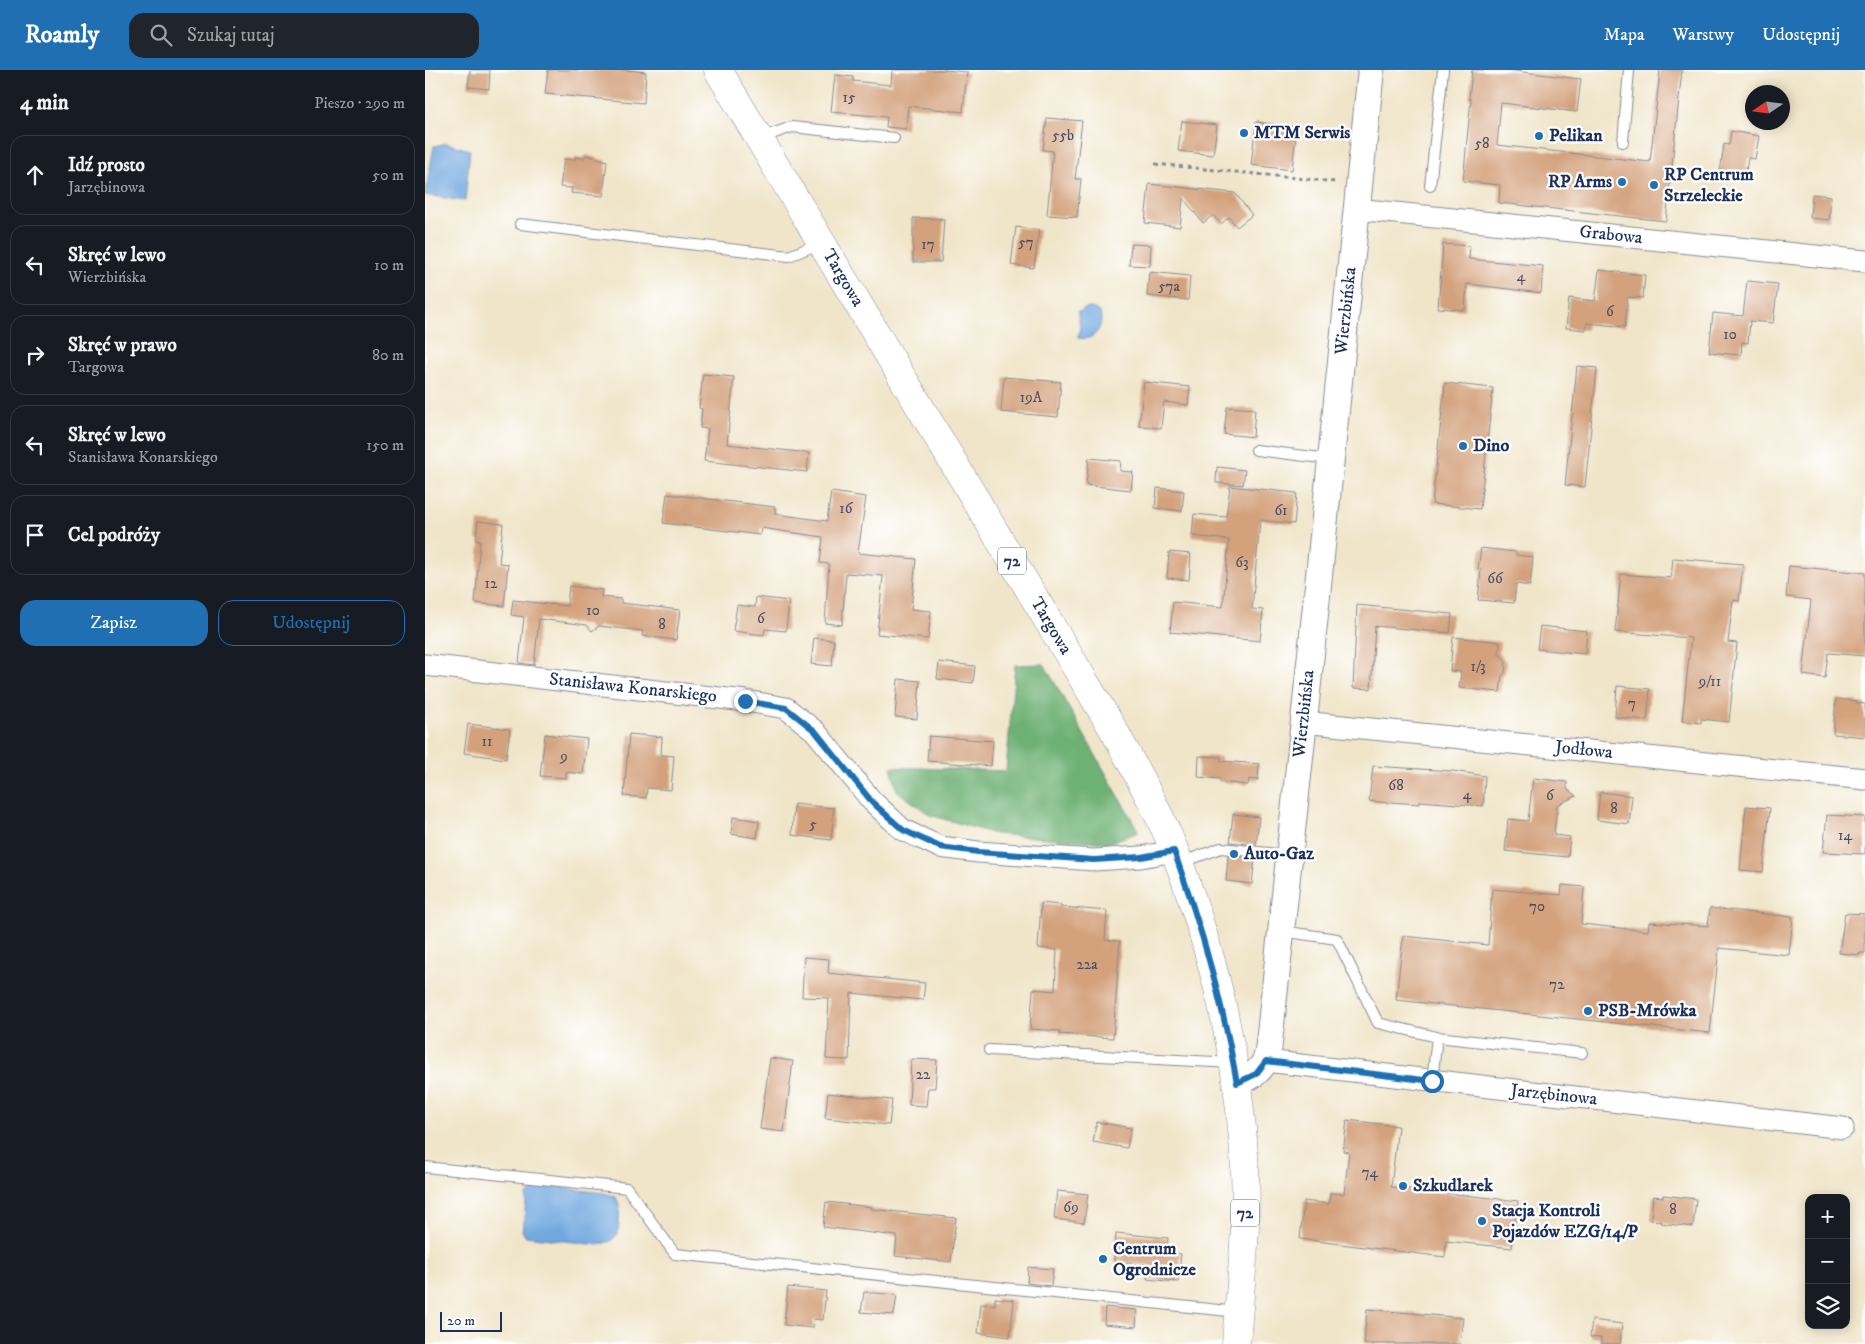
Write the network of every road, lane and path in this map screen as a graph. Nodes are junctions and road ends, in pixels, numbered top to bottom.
1 (718, 70) edge
2 (1371, 70) edge
3 (1443, 70) edge
4 (1629, 70) edge
5 (894, 138) dead end
6 (759, 139) junction
7 (1623, 142) dead end
8 (1155, 164) dead end
9 (1430, 186) dead end
10 (1358, 197) junction
11 (520, 224) dead end
12 (822, 243) junction
13 (1865, 261) edge
14 (1256, 450) dead end
15 (1331, 459) junction
16 (425, 665) edge
17 (1303, 722) junction
18 (1865, 779) edge
19 (1289, 855) junction
20 (1177, 857) junction
21 (1280, 931) junction
22 (1437, 1037) junction
23 (989, 1050) dead end
24 (1582, 1053) dead end
25 (1266, 1061) junction
26 (1236, 1073) junction
27 (1432, 1081) junction
28 (1843, 1128) dead end
29 (425, 1167) edge
30 (1238, 1312) junction
31 (1236, 1344) edge

1 - 6 main road, Targowa / 72
2 - 10 street, Wierzbińska
3 - 9 lane
4 - 7 lane
5 - 6 lane
6 - 12 main road, Targowa / 72
8 - 10 path
10 - 13 street, Grabowa
10 - 15 street, Wierzbińska
11 - 12 lane
12 - 20 main road, Targowa / 72
14 - 15 lane
15 - 17 street, Wierzbińska
16 - 20 street, Stanisława Konarskiego
17 - 18 street, Jodłowa
17 - 19 street, Wierzbińska
19 - 20 lane
19 - 21 street, Wierzbińska
20 - 26 main road, Targowa / 72
21 - 22 lane
21 - 25 street, Wierzbińska
22 - 24 lane
22 - 27 lane
23 - 26 lane
25 - 26 street
25 - 27 street, Jarzębinowa
26 - 30 main road, 72
27 - 28 street, Jarzębinowa
29 - 30 lane
30 - 31 main road, 72

